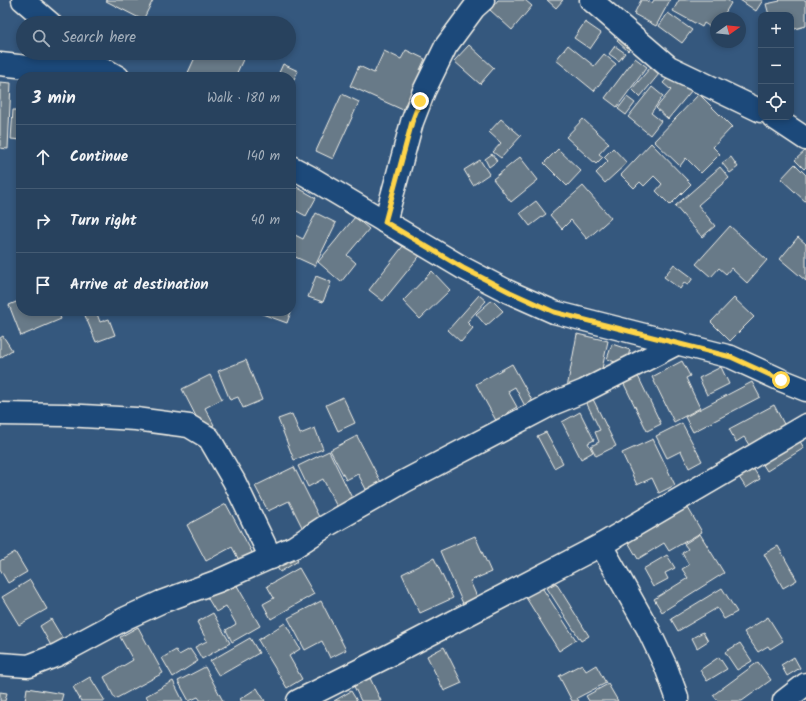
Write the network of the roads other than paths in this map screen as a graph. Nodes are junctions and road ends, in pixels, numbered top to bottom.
1 (23, 0) edge
2 (483, 0) edge
3 (590, 0) edge
4 (42, 16) edge
5 (94, 60) edge
6 (0, 64) edge
7 (107, 72) edge
8 (110, 72) edge
9 (758, 110) edge
10 (777, 120) edge
11 (806, 140) edge
12 (296, 170) edge
13 (385, 222) junction
14 (678, 343) junction
15 (806, 390) edge
16 (0, 414) edge
17 (806, 425) edge
18 (601, 545) junction
19 (271, 558) junction
20 (0, 664) edge
21 (806, 684) edge
22 (298, 701) edge
23 (677, 701) edge
24 (784, 701) edge

1 - 4 street
2 - 13 street
3 - 9 street
5 - 8 street
6 - 7 street
10 - 11 street
12 - 13 street
13 - 14 street
14 - 15 street
14 - 19 street
16 - 19 street
17 - 18 street
18 - 22 street
18 - 23 street
19 - 20 street
21 - 24 street

